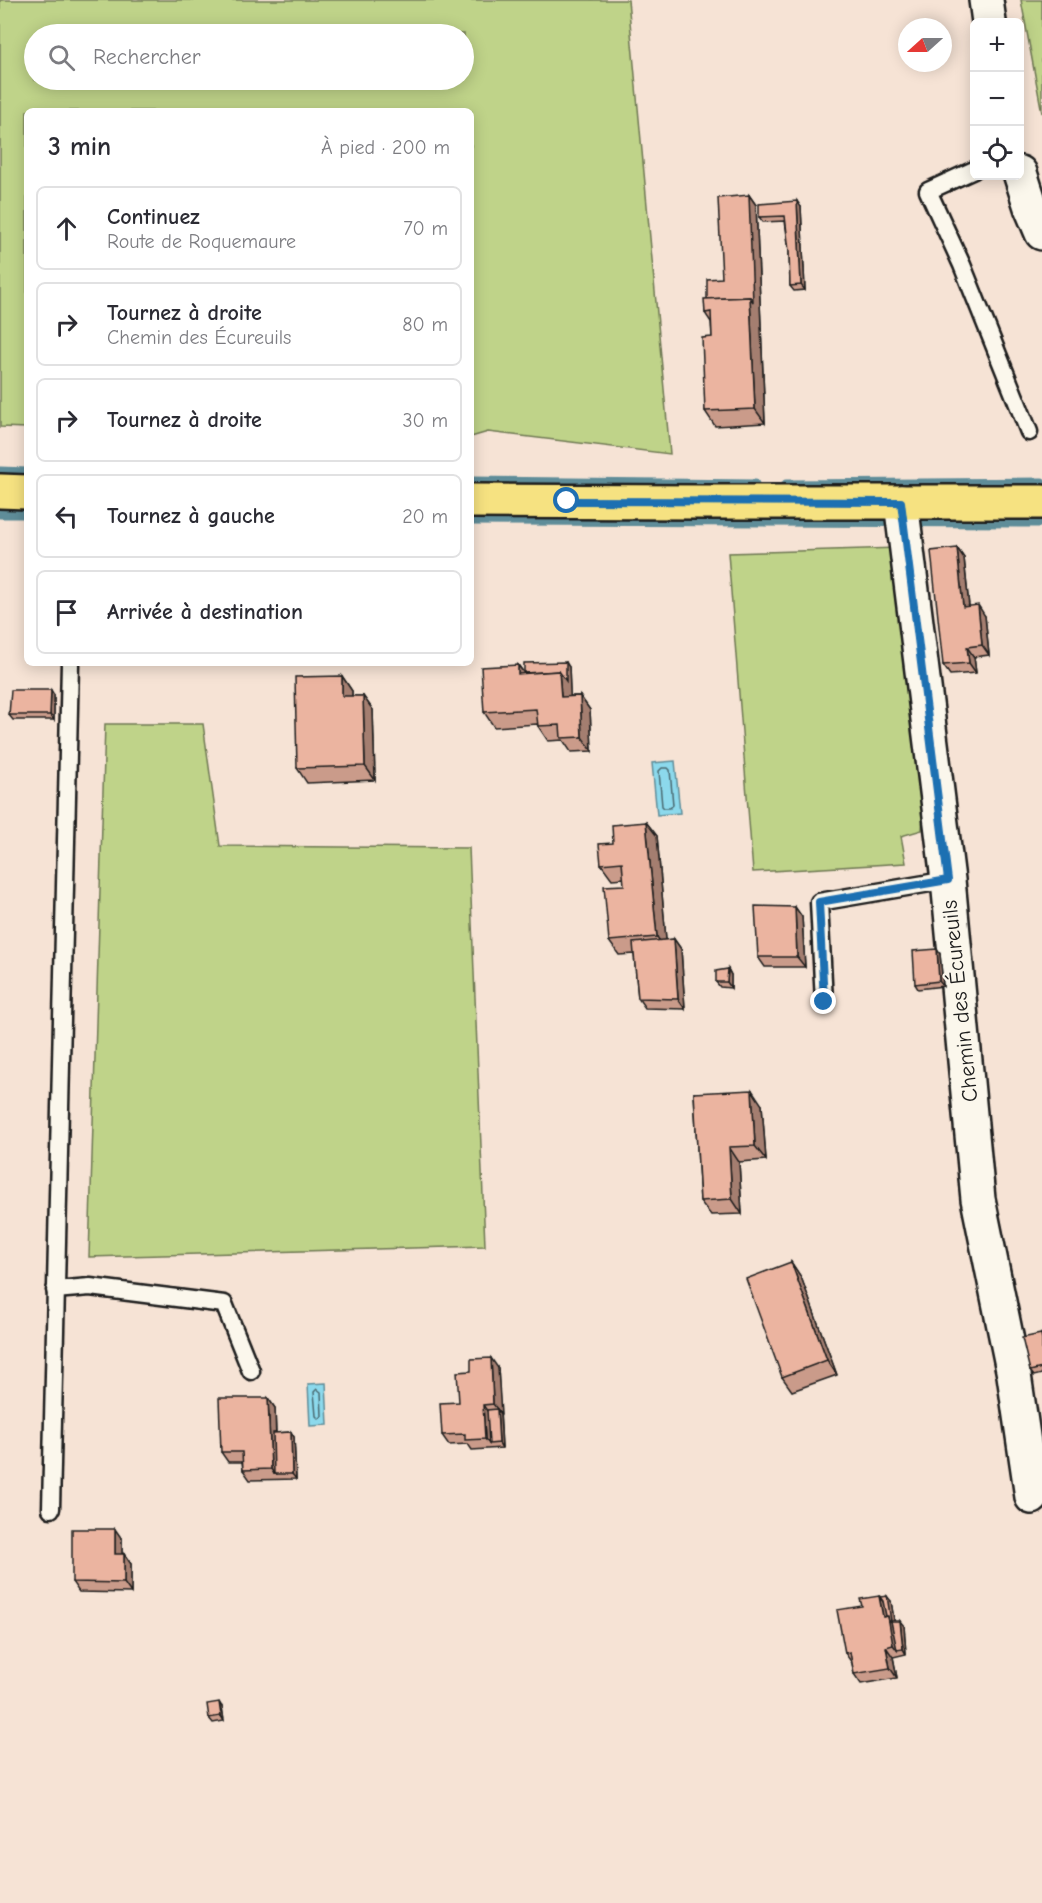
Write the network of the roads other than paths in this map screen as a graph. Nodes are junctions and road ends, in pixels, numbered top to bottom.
1 (986, 0) edge
2 (988, 18) edge
3 (970, 172) edge
4 (1022, 180) edge
5 (1042, 233) edge
6 (1029, 432) dead end
7 (0, 491) edge
8 (24, 492) edge
9 (474, 501) edge
10 (901, 502) junction
11 (1042, 502) edge
12 (70, 666) edge
13 (948, 880) junction
14 (824, 1002) dead end
15 (55, 1290) junction
16 (250, 1371) dead end
17 (1032, 1497) dead end
18 (51, 1509) dead end

1 - 2 street
3 - 6 lane
4 - 5 street
7 - 8 main road
9 - 10 main road
10 - 11 main road
10 - 13 street, Chemin des Écureuils
12 - 15 lane
13 - 14 lane
13 - 17 street, Chemin des Écureuils
15 - 16 lane
15 - 18 lane

